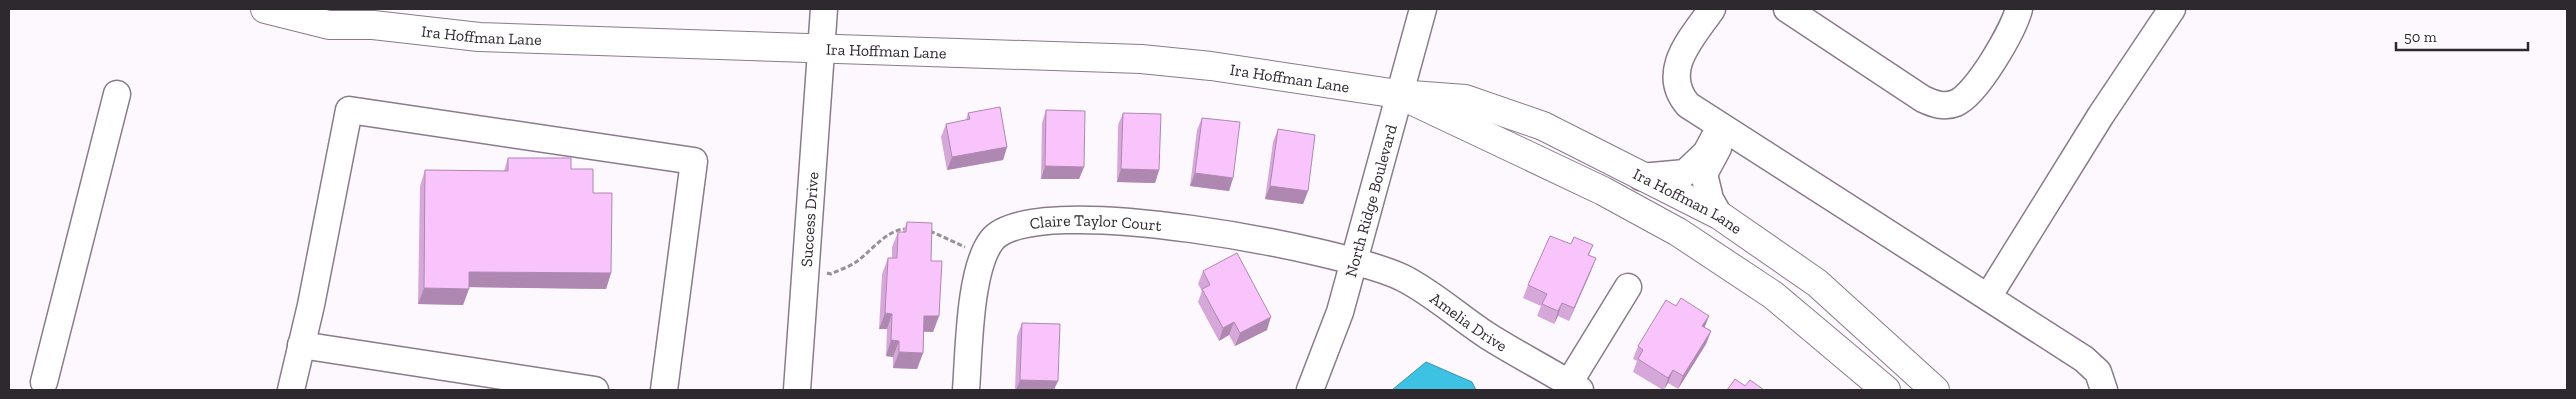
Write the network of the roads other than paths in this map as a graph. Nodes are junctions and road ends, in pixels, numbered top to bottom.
1 (265, 9) edge
2 (323, 9) edge
3 (824, 9) edge
4 (1422, 9) edge
5 (1712, 9) edge
6 (1787, 9) edge
7 (2019, 9) edge
8 (2172, 9) edge
9 (373, 25) junction
10 (820, 47) junction
11 (117, 94) dead end
12 (1398, 94) junction
13 (1725, 130) junction
14 (1642, 176) junction
15 (1720, 215) junction
16 (1356, 260) junction
17 (1628, 287) dead end
18 (1988, 297) junction
19 (301, 344) junction
20 (44, 382) dead end
21 (1574, 387) edge
22 (291, 390) edge
23 (595, 390) edge
24 (664, 390) edge
25 (797, 390) edge
26 (966, 390) edge
27 (1310, 390) edge
28 (1886, 390) edge
29 (1935, 390) edge
30 (2104, 390) edge

1 - 9 main road, Ira Hoffman Lane
2 - 9 main road, Ira Hoffman Lane
3 - 10 street, Success Drive
4 - 12 street, North Ridge Boulevard
5 - 13 street
6 - 7 street
8 - 18 street
9 - 10 main road, Ira Hoffman Lane
10 - 12 main road, Ira Hoffman Lane
10 - 25 street, Success Drive
11 - 20 street
12 - 14 main road, Ira Hoffman Lane
12 - 16 street, North Ridge Boulevard
12 - 28 main road, Ira Hoffman Lane
13 - 14 street
13 - 15 street
13 - 18 street
14 - 15 main road, Ira Hoffman Lane
15 - 29 main road, Ira Hoffman Lane
16 - 21 street, Amelia Drive
16 - 26 street, Claire Taylor Court
16 - 27 street, North Ridge Boulevard
17 - 21 street
18 - 30 street
19 - 22 street
19 - 23 street
19 - 24 street

